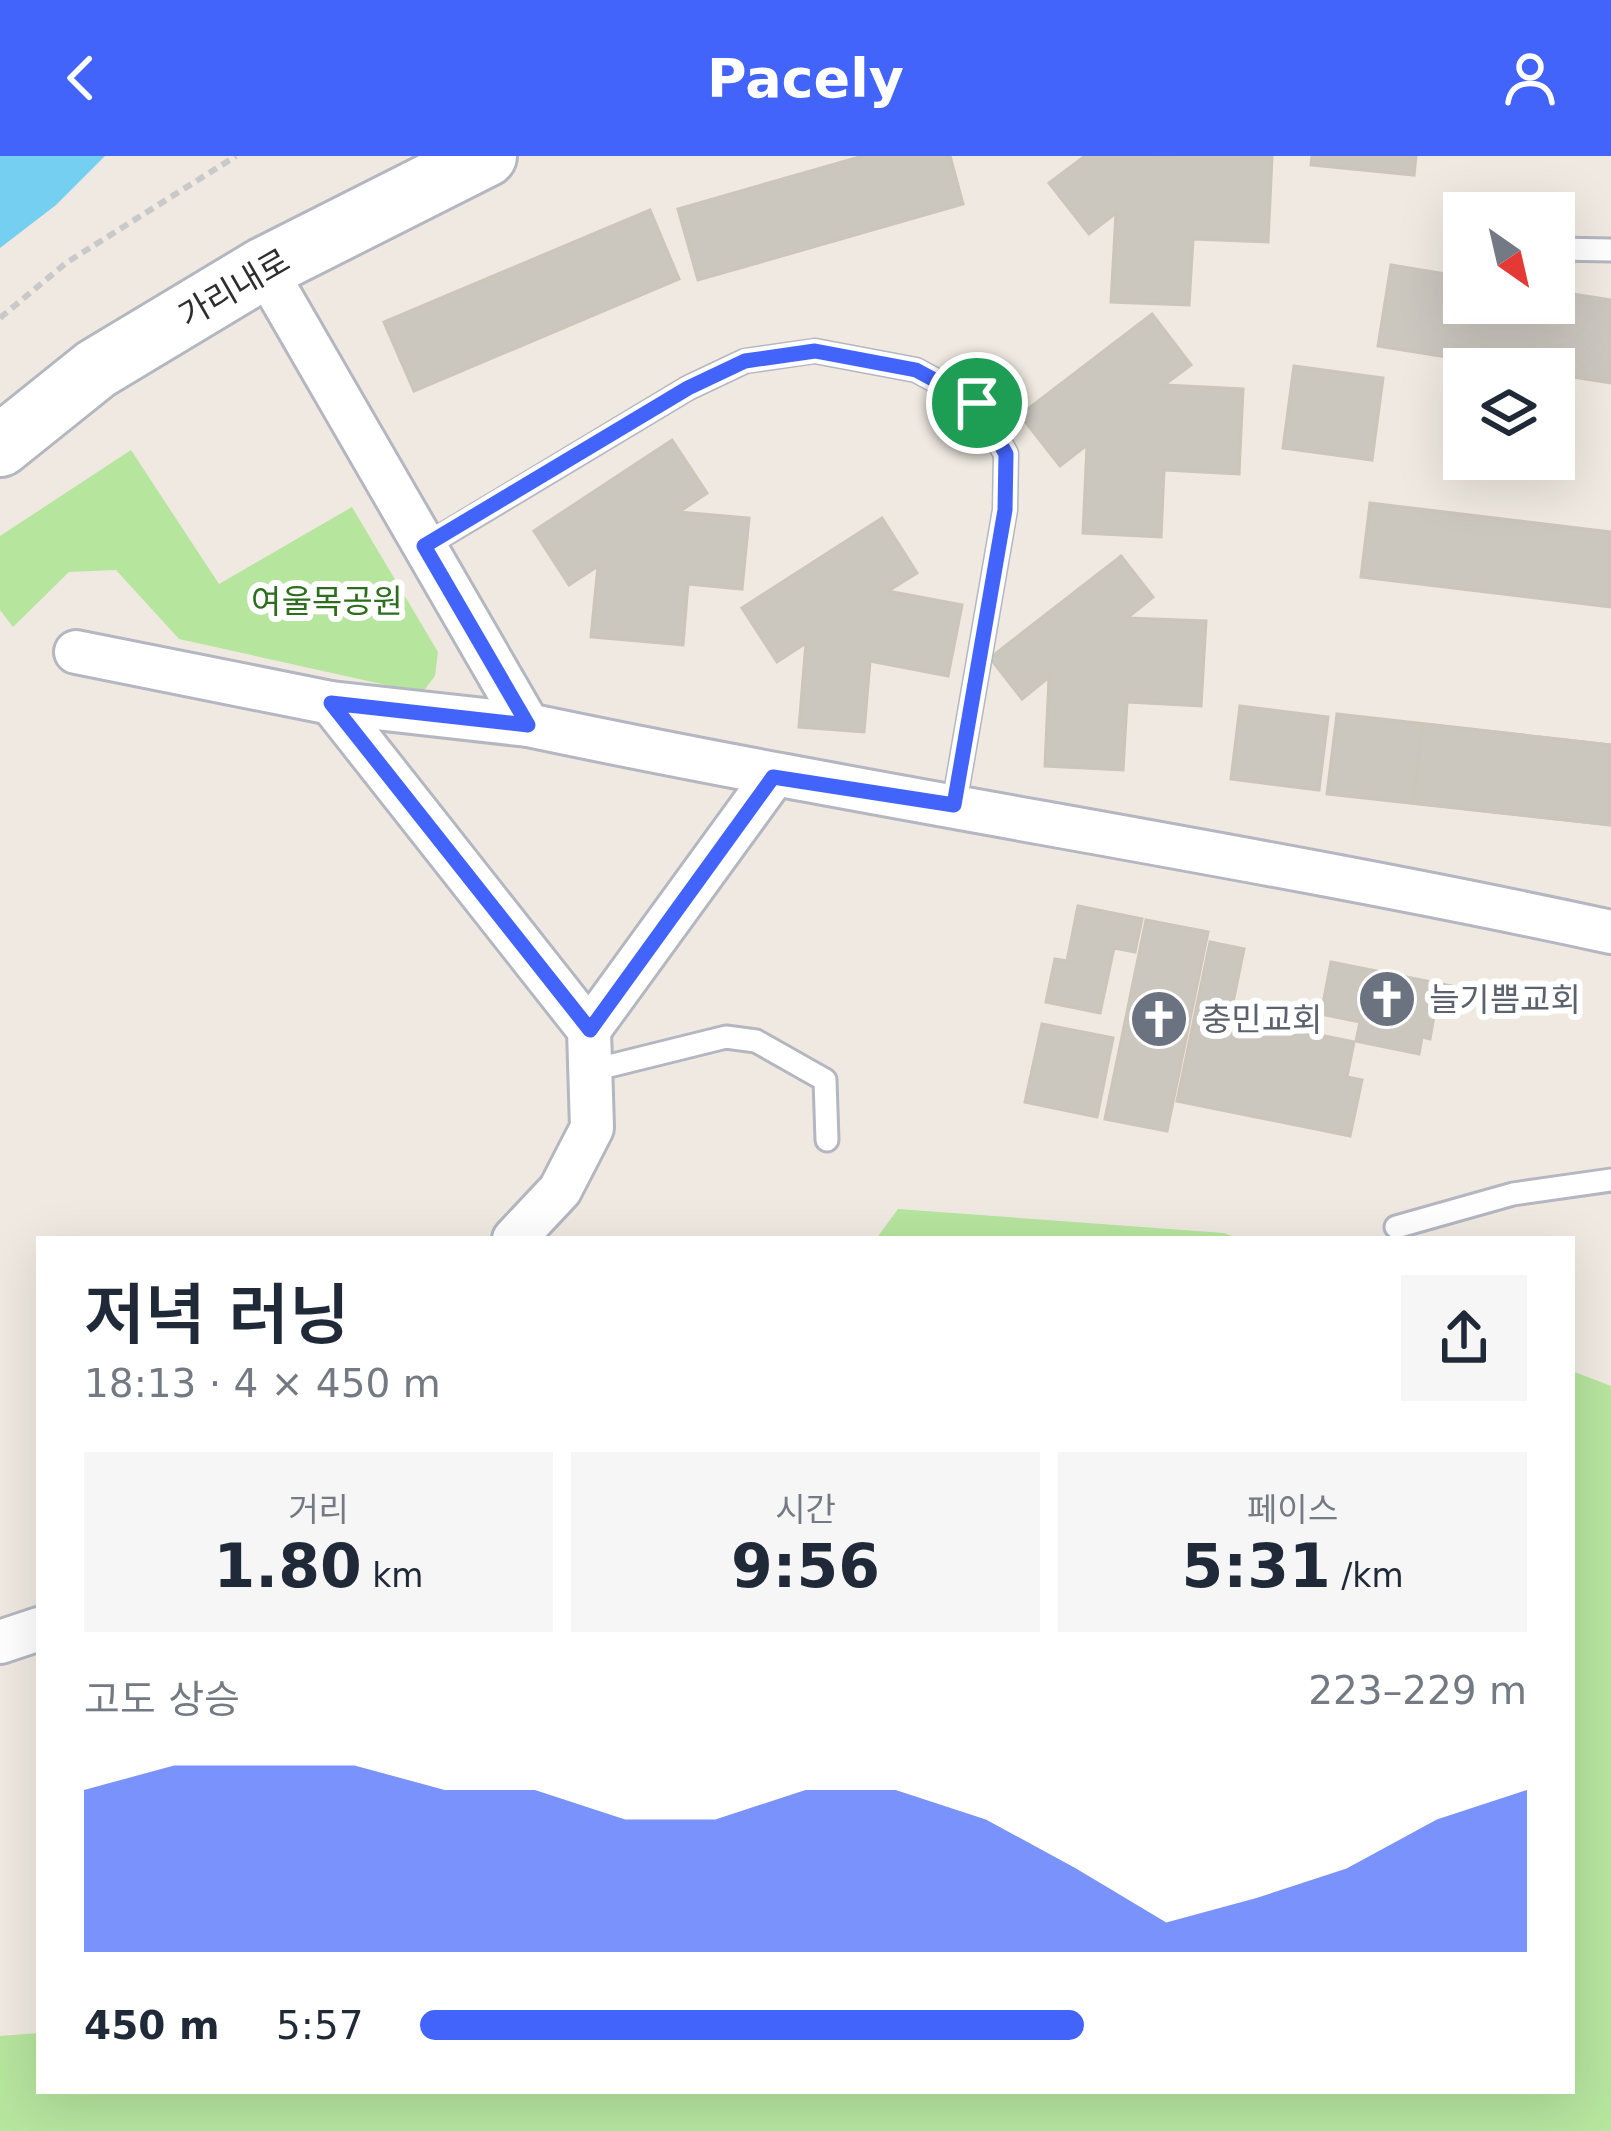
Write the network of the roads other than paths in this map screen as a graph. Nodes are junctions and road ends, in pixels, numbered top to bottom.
1 (486, 156) edge
2 (1575, 249) edge
3 (1611, 250) edge
4 (264, 268) junction
5 (0, 446) edge
6 (424, 546) junction
7 (76, 652) dead end
8 (331, 703) junction
9 (528, 725) junction
10 (773, 777) junction
11 (954, 805) junction
12 (1611, 932) edge
13 (591, 1050) junction
14 (826, 1140) dead end
15 (1611, 1180) edge
16 (1396, 1226) dead end
17 (517, 1236) edge
18 (36, 1629) edge
19 (0, 1642) edge

1 - 4 street, 가리내로
2 - 3 lane
4 - 5 street, 가리내로
4 - 6 street
6 - 9 street
6 - 11 lane
7 - 8 street
8 - 9 street
8 - 13 street
9 - 10 street
10 - 11 street
10 - 13 street
11 - 12 street
13 - 14 lane
13 - 17 street
15 - 16 lane
18 - 19 street

